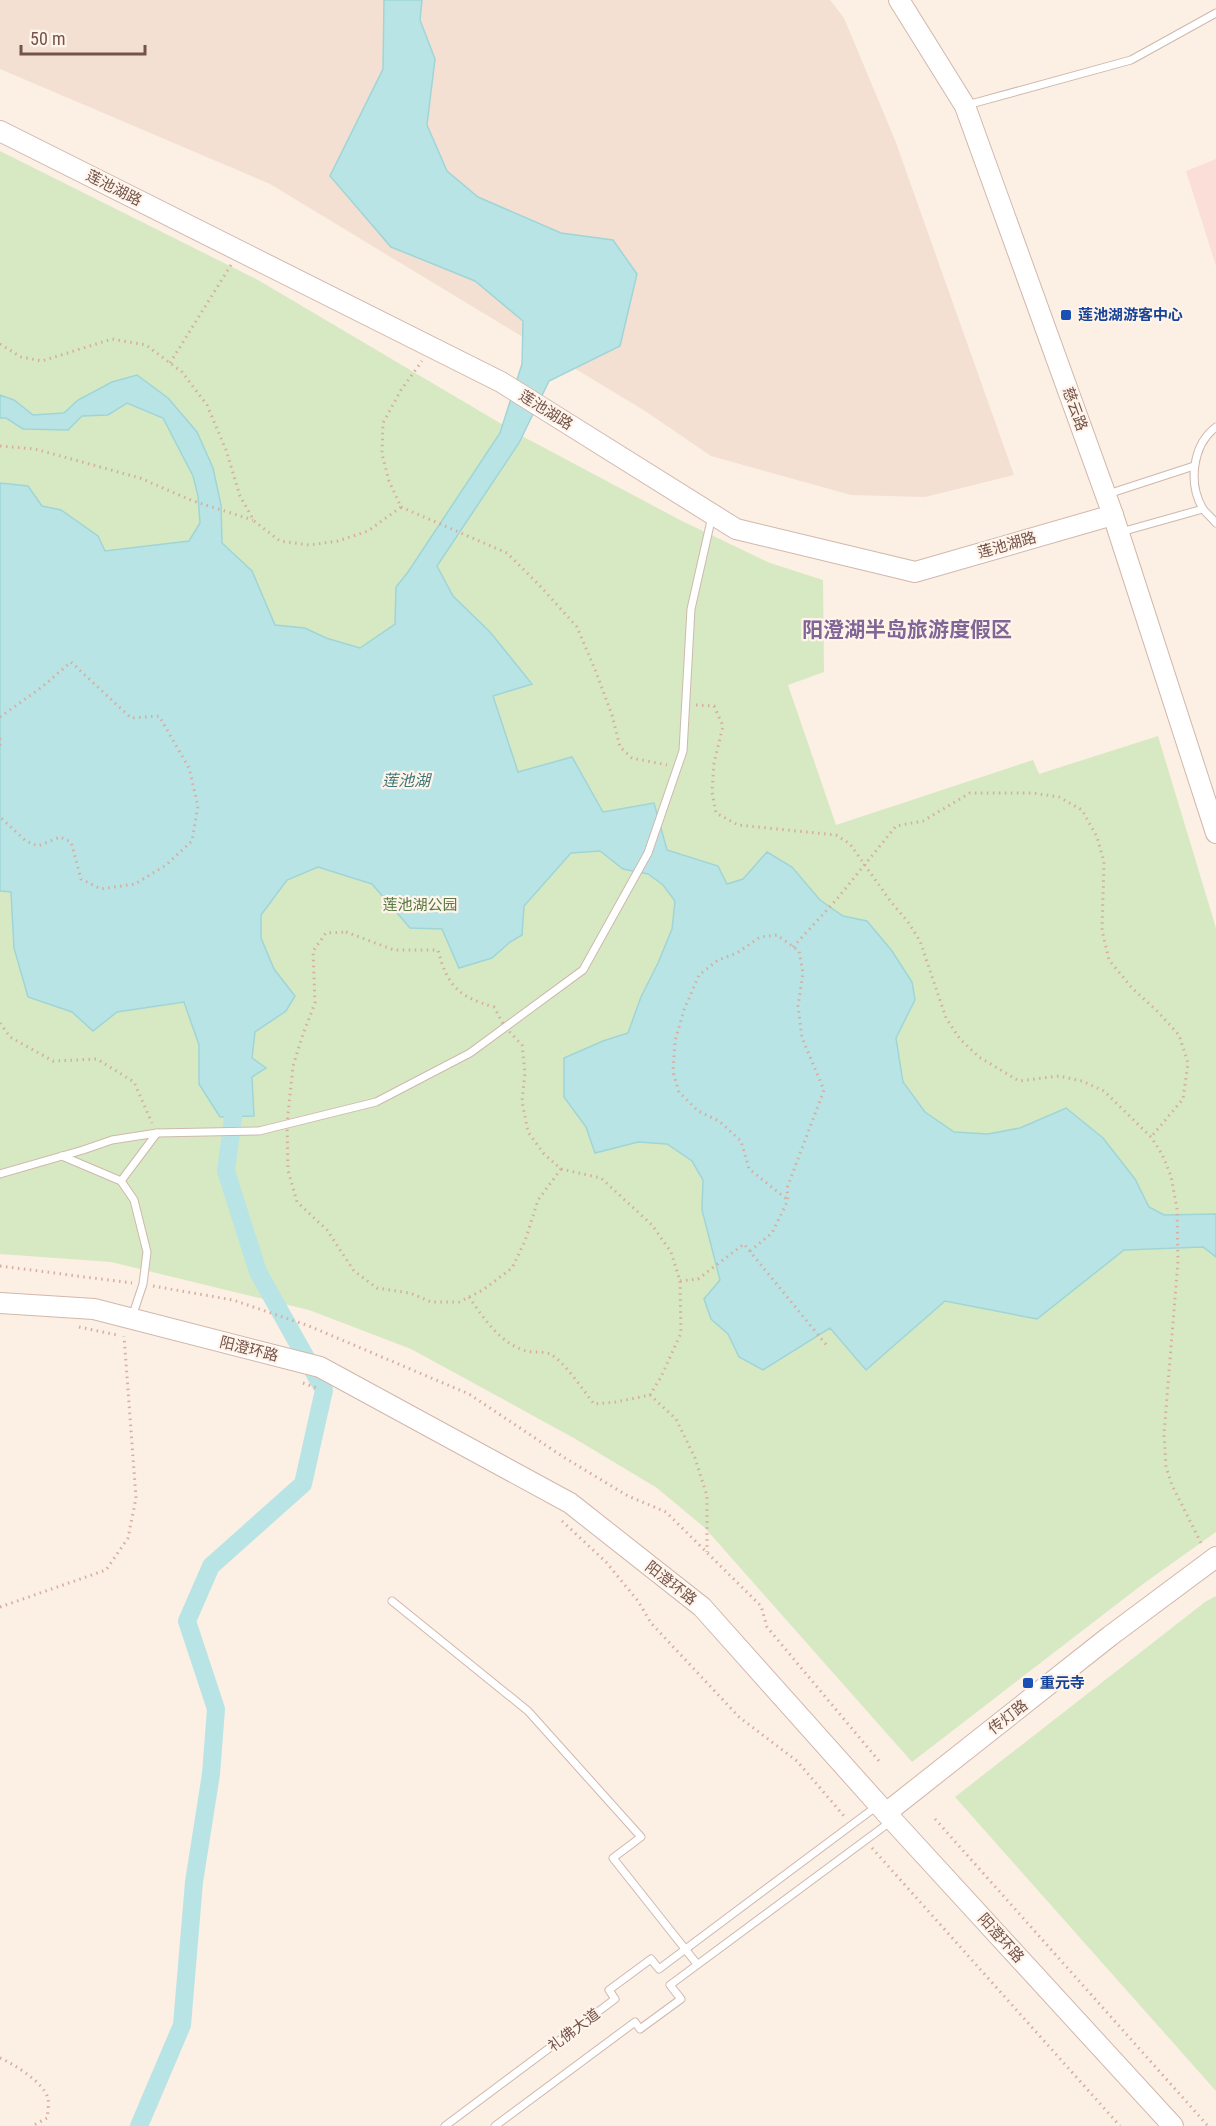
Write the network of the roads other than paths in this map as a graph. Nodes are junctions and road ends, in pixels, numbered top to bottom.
1 (899, 0) edge
2 (1216, 13) edge
3 (965, 106) junction
4 (0, 131) edge
5 (1216, 427) edge
6 (1194, 466) junction
7 (1106, 494) junction
8 (1203, 508) junction
9 (713, 514) junction
10 (1216, 523) edge
11 (1116, 524) junction
12 (1216, 833) edge
13 (157, 1133) junction
14 (62, 1156) junction
15 (0, 1174) edge
16 (121, 1181) junction
17 (0, 1303) edge
18 (129, 1331) junction
19 (1213, 1559) edge
20 (392, 1601) dead end
21 (886, 1812) junction
22 (685, 1950) junction
23 (697, 1964) junction
24 (445, 2126) edge
25 (495, 2126) edge
26 (1173, 2126) edge

1 - 3 street, 慈云路
2 - 3 lane
3 - 7 street, 慈云路
4 - 9 street, 莲池湖路
5 - 6 lane
6 - 7 lane
6 - 8 lane
7 - 11 street, 慈云路
8 - 10 lane
8 - 11 lane
9 - 11 street, 莲池湖路
9 - 13 lane
11 - 12 street, 慈云路
13 - 14 lane
13 - 16 lane
14 - 15 lane
14 - 16 lane
16 - 18 lane
17 - 18 street, 阳澄环路
18 - 21 street, 阳澄环路
19 - 21 street, 传灯路
20 - 22 lane
21 - 22 lane
21 - 23 lane
21 - 26 street, 阳澄环路
22 - 23 lane
22 - 24 lane, 礼佛大道
23 - 25 lane, 礼佛大道

